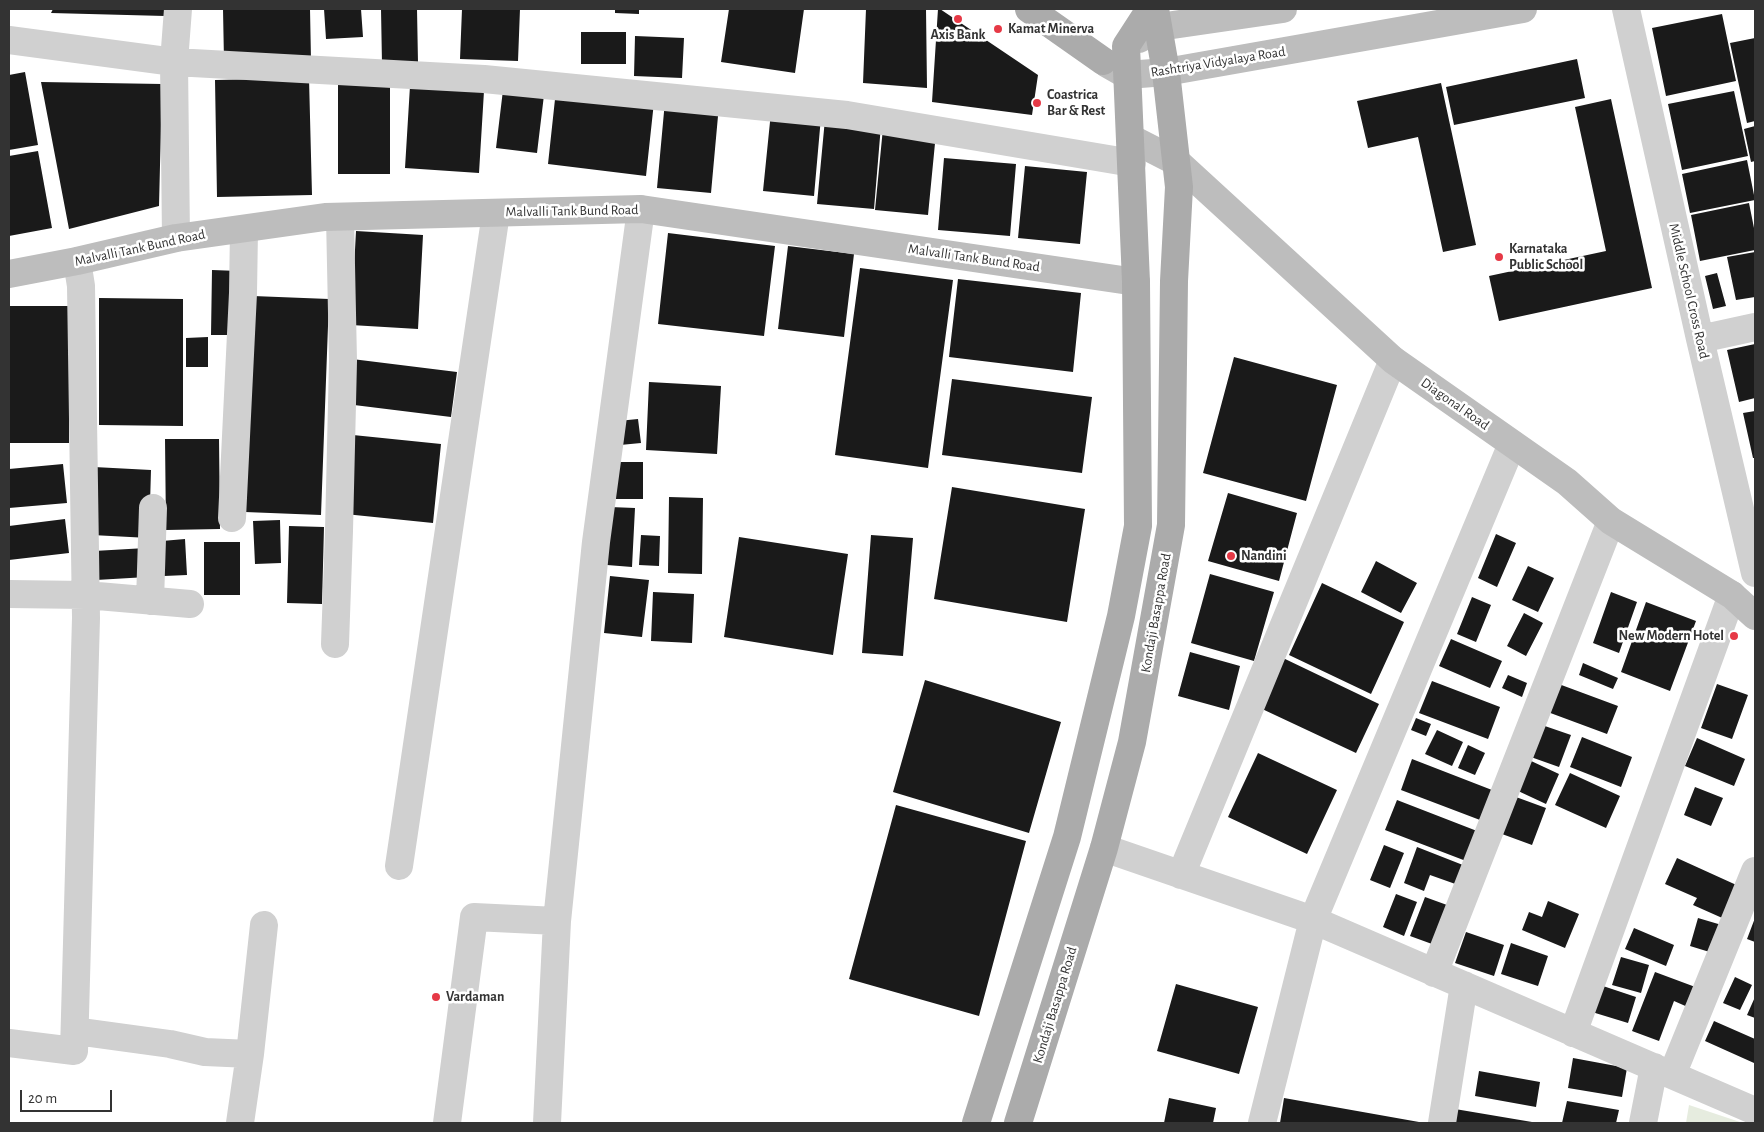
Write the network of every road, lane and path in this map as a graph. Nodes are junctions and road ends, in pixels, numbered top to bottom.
1 (178, 9) edge
2 (1030, 9) edge
3 (1283, 9) edge
4 (1523, 9) edge
5 (1626, 9) edge
6 (1154, 15) edge
7 (9, 40) edge
8 (1126, 46) junction
9 (1103, 61) junction
10 (174, 62) junction
11 (1127, 75) junction
12 (1167, 79) junction
13 (1131, 150) junction
14 (1177, 162) junction
15 (642, 209) junction
16 (496, 212) junction
17 (340, 217) junction
18 (244, 230) junction
19 (176, 238) junction
20 (77, 261) junction
21 (9, 274) edge
22 (1136, 282) junction
23 (1755, 327) edge
24 (1700, 339) junction
25 (1393, 360) junction
26 (1512, 444) junction
27 (153, 508) dead end
28 (232, 518) dead end
29 (1611, 521) junction
30 (1755, 573) edge
31 (9, 594) edge
32 (86, 595) junction
33 (1732, 595) junction
34 (150, 601) junction
35 (190, 604) dead end
36 (1755, 616) edge
37 (334, 644) dead end
38 (1104, 848) junction
39 (398, 866) dead end
40 (1755, 871) edge
41 (1181, 875) junction
42 (1313, 920) junction
43 (556, 921) junction
44 (264, 925) dead end
45 (1434, 973) junction
46 (1464, 986) junction
47 (75, 1031) junction
48 (1573, 1033) junction
49 (9, 1043) edge
50 (250, 1054) junction
51 (1663, 1071) junction
52 (1755, 1111) edge
53 (240, 1123) edge
54 (447, 1123) edge
55 (548, 1123) edge
56 (976, 1123) edge
57 (1018, 1123) edge
58 (1262, 1123) edge
59 (1442, 1123) edge
60 (1643, 1123) edge

1 - 10 street
2 - 9 main road
3 - 6 street
4 - 12 street, Rashtriya Vidyalaya Road
5 - 24 street, Middle School Cross Road
6 - 8 street
6 - 12 main road, Kondaji Basappa Road
7 - 10 street
8 - 9 street
8 - 11 main road
9 - 11 street
10 - 13 street
10 - 19 street
11 - 12 street, Rashtriya Vidyalaya Road
11 - 13 main road
12 - 14 main road, Kondaji Basappa Road
13 - 14 street, Diagonal Road
13 - 22 main road
14 - 25 street, Diagonal Road
14 - 38 main road, Kondaji Basappa Road
15 - 16 street, Malvalli Tank Bund Road
15 - 22 street, Malvalli Tank Bund Road
15 - 43 street
16 - 17 street, Malvalli Tank Bund Road
16 - 39 street
17 - 18 street, Malvalli Tank Bund Road
17 - 37 street
18 - 19 street, Malvalli Tank Bund Road
18 - 28 street
19 - 20 street, Malvalli Tank Bund Road
20 - 21 street, Malvalli Tank Bund Road
20 - 32 street
22 - 56 main road
23 - 24 street
24 - 30 street, Middle School Cross Road
25 - 26 street, Diagonal Road
25 - 41 street
26 - 29 street, Diagonal Road
26 - 42 street
27 - 34 street
29 - 33 street, Diagonal Road
29 - 45 street
31 - 32 street
32 - 34 street
32 - 47 street
33 - 36 street, Diagonal Road
33 - 48 street
34 - 35 street
38 - 41 street
38 - 57 main road, Kondaji Basappa Road
40 - 51 street
41 - 42 street
42 - 45 street
42 - 58 street
43 - 54 street
43 - 55 street
44 - 50 street
45 - 46 street
46 - 48 street
46 - 59 street
47 - 49 street
47 - 50 street
48 - 51 street
50 - 53 street
51 - 52 street
51 - 60 street

